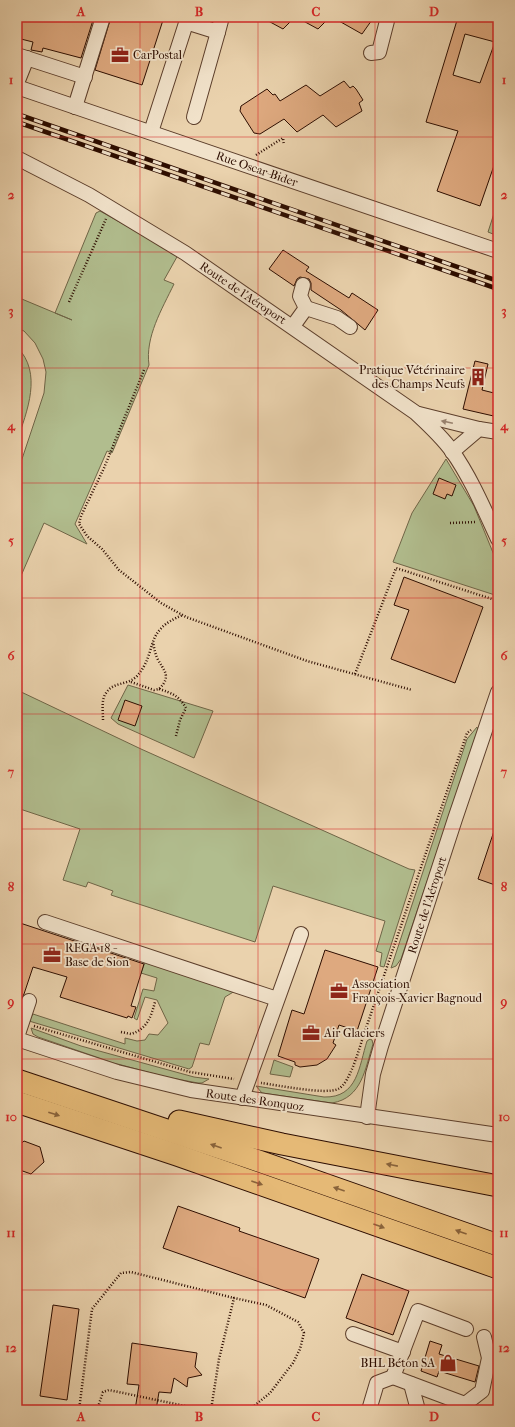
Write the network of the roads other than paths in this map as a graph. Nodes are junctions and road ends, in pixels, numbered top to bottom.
1 (103, 17) edge
2 (222, 17) edge
3 (388, 17) edge
4 (187, 20) edge
5 (218, 32) junction
6 (371, 53) dead end
7 (22, 57) edge
8 (86, 77) junction
9 (17, 83) edge
10 (17, 87) edge
11 (75, 107) junction
12 (194, 117) dead end
13 (151, 132) junction
14 (17, 158) edge
15 (498, 251) edge
16 (303, 285) dead end
17 (306, 308) junction
18 (293, 326) junction
19 (350, 327) dead end
20 (416, 413) junction
21 (479, 429) junction
22 (498, 432) edge
23 (452, 452) junction
24 (498, 539) edge
25 (498, 694) edge
26 (45, 922) dead end
27 (301, 934) dead end
28 (277, 999) junction
29 (29, 1001) dead end
30 (17, 1038) edge
31 (17, 1080) edge
32 (54, 1092) junction
33 (242, 1098) junction
34 (17, 1102) edge
35 (367, 1117) junction
36 (498, 1135) edge
37 (430, 1172) junction
38 (498, 1172) edge
39 (498, 1186) edge
40 (498, 1245) edge
41 (495, 1267) edge
42 (466, 1329) dead end
43 (353, 1334) dead end
44 (484, 1337) dead end
45 (403, 1352) junction
46 (393, 1377) junction
47 (411, 1384) junction
48 (464, 1407) edge
49 (369, 1410) edge
50 (418, 1410) edge

1 - 8 street
2 - 5 street
3 - 6 street
4 - 5 street
4 - 13 street
5 - 12 street
7 - 8 street
7 - 9 street
8 - 11 street
10 - 11 street, Rue Oscar-Bider
11 - 13 street, Rue Oscar-Bider
13 - 15 street, Rue Oscar-Bider
14 - 18 street, Route de l'Aéroport
16 - 17 street
17 - 18 street
17 - 19 street
18 - 20 street, Route de l'Aéroport
21 -> 20 street
20 - 23 street, Route de l'Aéroport
21 - 22 street
21 - 23 street
23 - 24 street, Route de l'Aéroport
25 - 35 street, Route de l'Aéroport
26 - 28 street
27 - 28 street
28 - 33 street
29 - 30 street
30 - 33 street, Route des Ronquoz
31 - 32 highway
37 -> 32 highway
40 -> 32 highway
33 - 35 street, Route des Ronquoz
34 -> 41 highway
35 - 36 street, Route des Ronquoz
37 - 38 highway
37 - 39 highway
42 - 45 street
43 - 45 street
44 - 48 street
45 - 46 street
46 - 47 street
46 - 49 street
47 - 48 street
47 - 50 street

